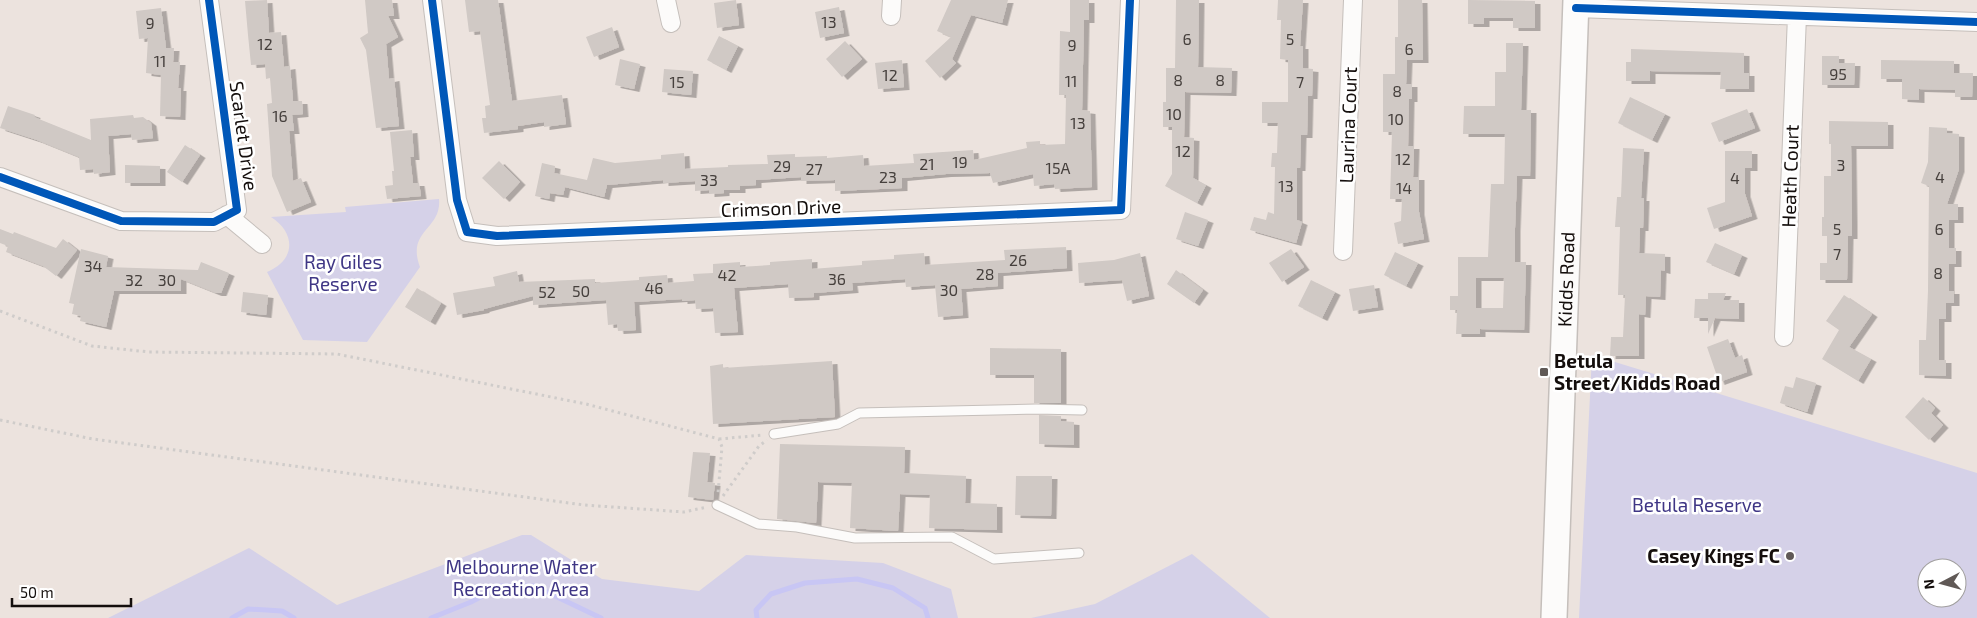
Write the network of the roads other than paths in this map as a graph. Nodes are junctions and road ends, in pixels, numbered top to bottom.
1 (209, 0) edge
2 (432, 0) edge
3 (666, 0) edge
4 (1130, 0) edge
5 (1353, 0) edge
6 (1576, 4) edge
7 (1797, 16) junction
8 (1977, 22) edge
9 (671, 23) dead end
10 (0, 176) edge
11 (226, 215) junction
12 (262, 244) dead end
13 (1342, 251) dead end
14 (1784, 336) dead end
15 (1082, 410) dead end
16 (774, 434) road end
17 (717, 504) road end
18 (1079, 553) dead end
19 (1554, 618) edge

1 - 11 street, Scarlet Drive
2 - 4 street, Crimson Drive
3 - 9 street
5 - 13 street, Laurina Court
6 - 7 street
6 - 19 main road, Kidds Road
7 - 8 street
7 - 14 street, Heath Court
10 - 11 street, Scarlet Drive
11 - 12 street
15 - 16 lane
17 - 18 lane

